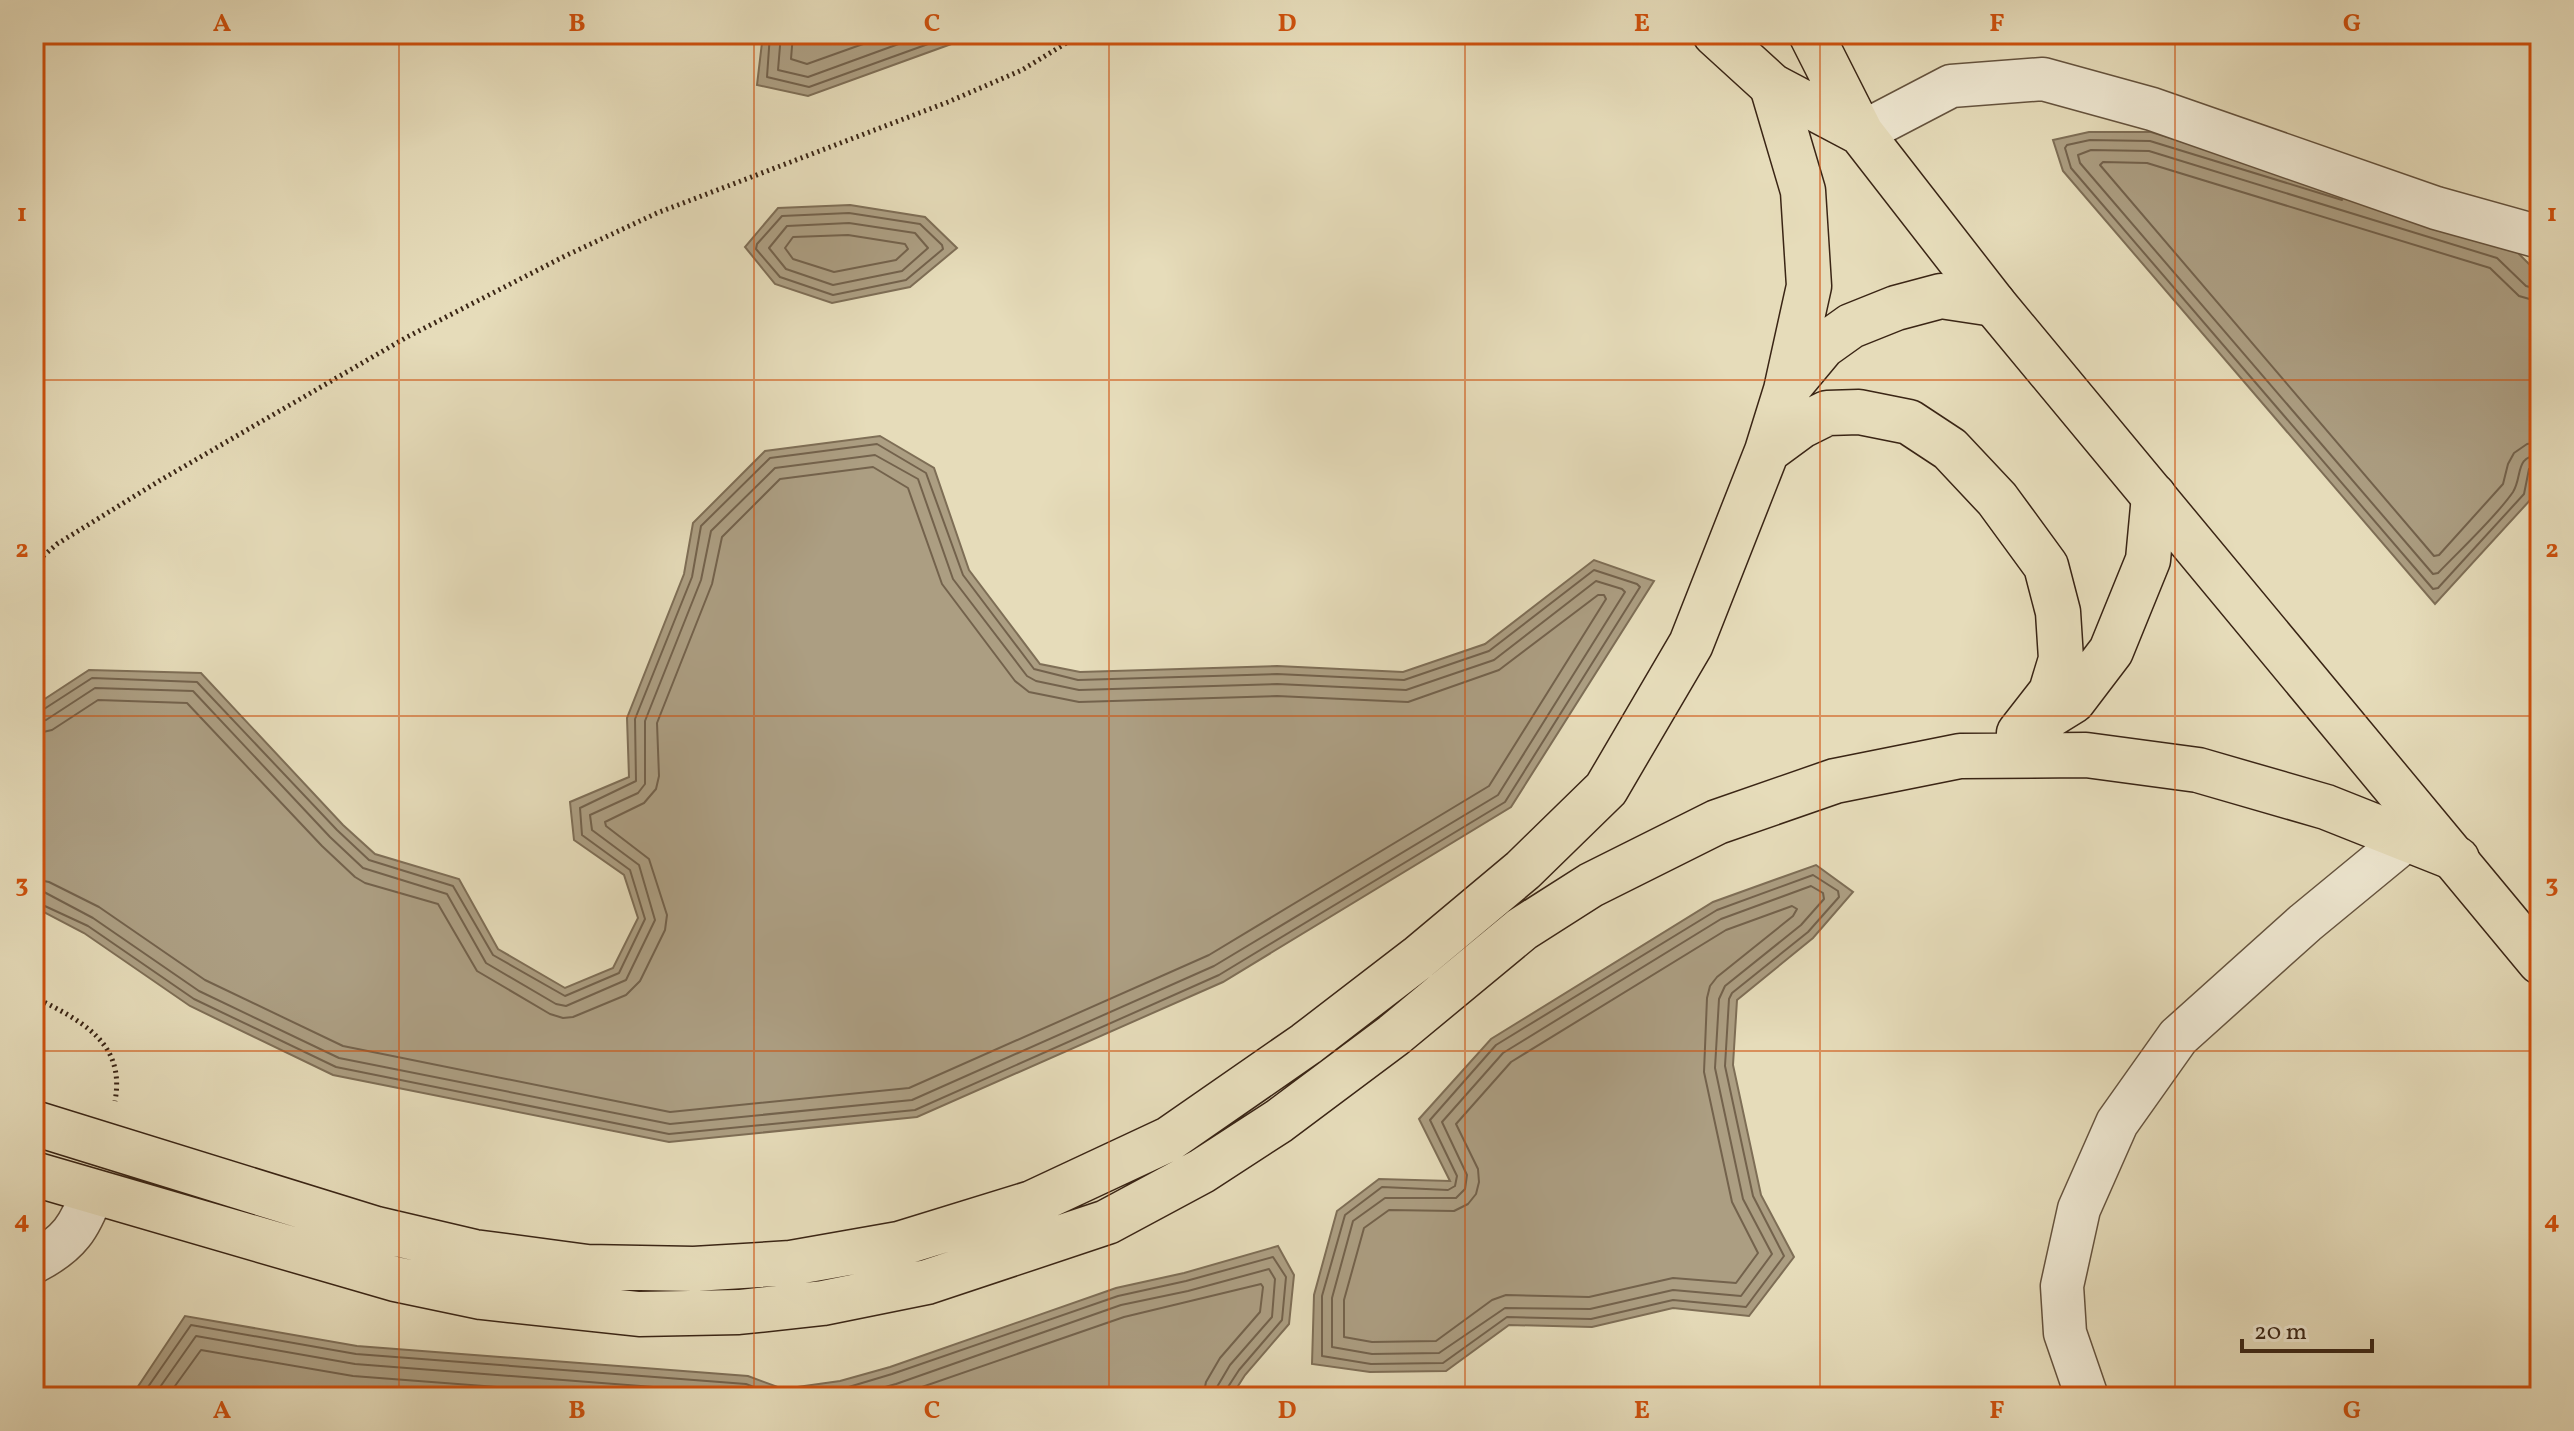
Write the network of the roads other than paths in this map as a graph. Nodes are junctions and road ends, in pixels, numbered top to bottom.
1 (1715, 34) edge
2 (1811, 34) edge
3 (1772, 86) junction
4 (1861, 133) junction
5 (2540, 237) edge
6 (1994, 304) junction
7 (1786, 390) junction
8 (1767, 451) junction
9 (2154, 496) junction
10 (2019, 733) junction
11 (1960, 756) junction
12 (2407, 839) junction
13 (2457, 859) junction
14 (2540, 962) edge
15 (34, 1123) edge
16 (34, 1174) edge
17 (93, 1191) junction
18 (34, 1262) edge
19 (2087, 1397) edge

1 - 3 main road
2 - 4 main road
3 - 4 main road
3 - 7 main road
4 - 5 street
4 - 6 main road
6 - 7 main road
6 - 9 main road
7 - 8 main road
8 - 10 main road
8 - 15 main road
9 - 10 main road
9 - 13 main road
10 - 11 main road
11 - 12 main road
11 - 17 main road
12 - 13 main road
12 - 19 street
13 - 14 main road
16 - 17 main road
17 - 18 street

